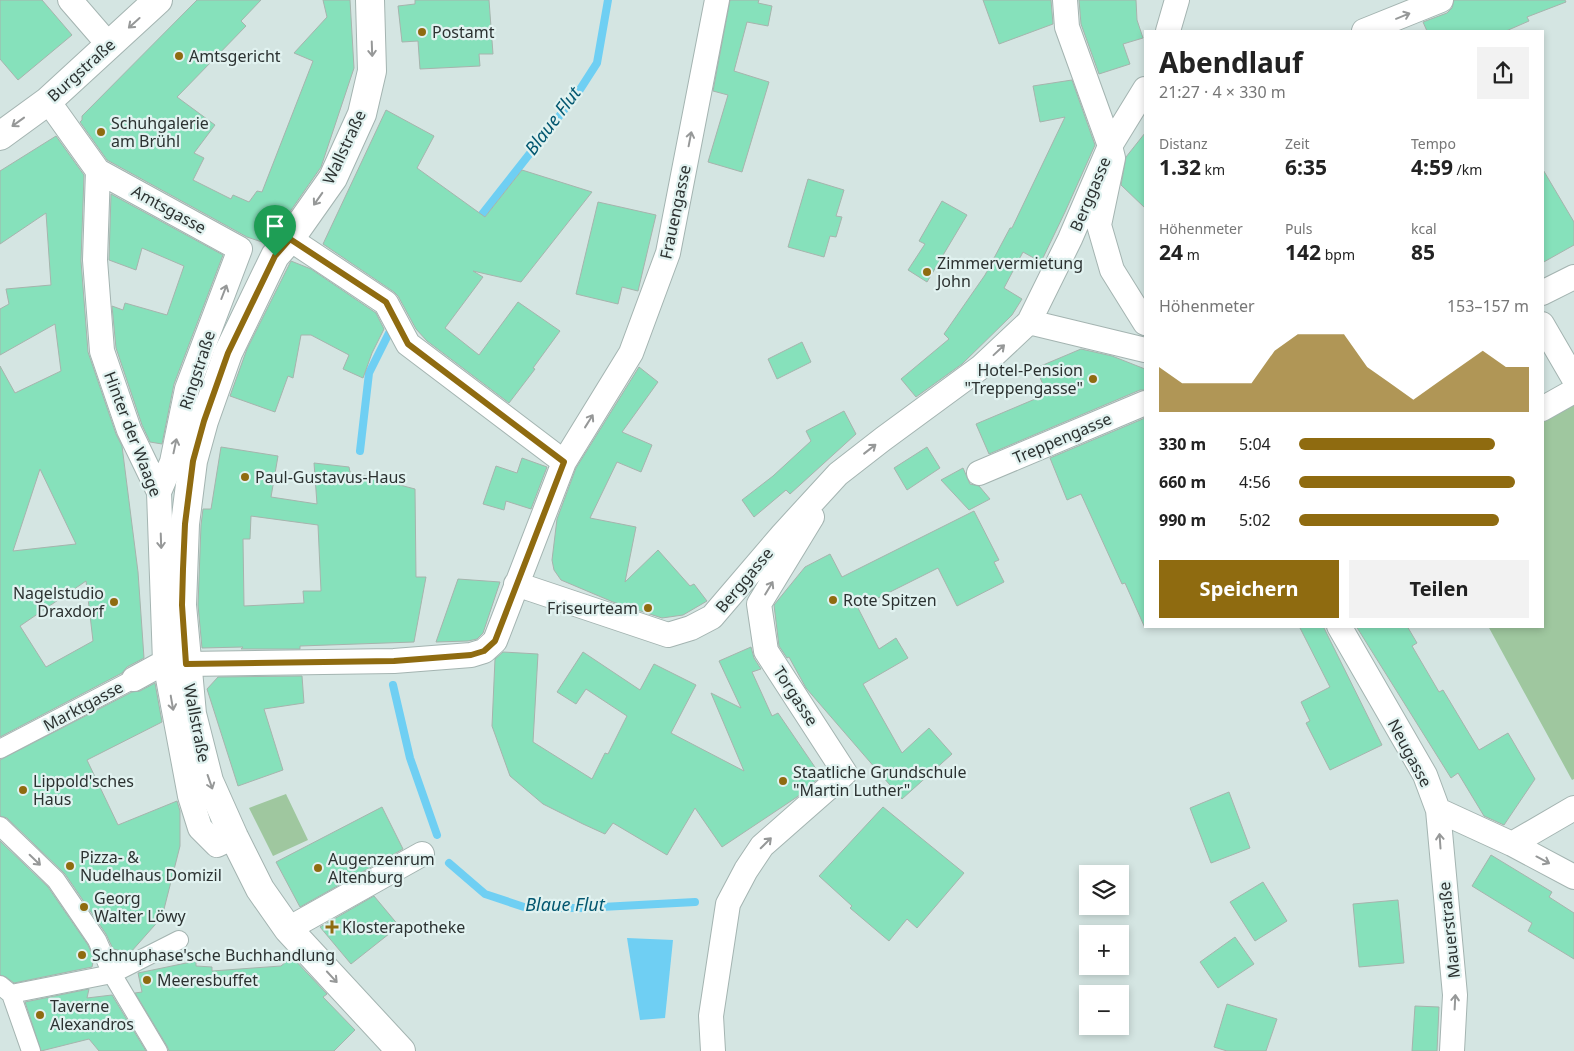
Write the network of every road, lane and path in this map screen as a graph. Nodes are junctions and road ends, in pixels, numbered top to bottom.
1 (70, 0) edge
2 (158, 0) edge
3 (370, 0) edge
4 (717, 0) edge
5 (1065, 0) edge
6 (1177, 0) edge
7 (1442, 0) edge
8 (1168, 30) edge
9 (1367, 30) edge
10 (109, 46) junction
11 (1144, 91) edge
12 (48, 101) junction
13 (1144, 124) edge
14 (0, 136) edge
15 (1110, 146) junction
16 (98, 170) junction
17 (290, 239) junction
18 (240, 249) joint
19 (1574, 278) edge
20 (1544, 292) edge
21 (1144, 321) edge
22 (1029, 322) junction
23 (1544, 327) edge
24 (1144, 350) edge
25 (1574, 379) edge
26 (1574, 391) edge
27 (1144, 403) edge
28 (1544, 408) edge
29 (564, 462) junction
30 (979, 473) dead end
31 (833, 480) junction
32 (159, 492) junction
33 (516, 584) junction
34 (1340, 628) edge
35 (176, 663) junction
36 (134, 679) joint
37 (0, 749) edge
38 (1574, 808) edge
39 (1438, 810) junction
40 (0, 826) edge
41 (234, 838) junction
42 (1512, 844) junction
43 (422, 854) dead end
44 (1574, 877) edge
45 (288, 929) junction
46 (179, 940) dead end
47 (112, 974) junction
48 (5, 989) edge
49 (31, 1051) edge
50 (158, 1051) edge
51 (401, 1051) edge
52 (712, 1051) edge
53 (1452, 1051) edge

1 - 10 street
2 -> 10 street, Burgstraße
3 -> 17 street, Wallstraße
29 -> 4 street, Frauengasse
5 - 15 street
6 - 8 street
9 -> 7 street
10 - 12 street, Burgstraße
11 - 15 street, Berggasse
12 -> 14 street, Burgstraße
12 - 16 street
13 - 15 street
15 - 21 street
15 - 22 street, Berggasse
16 - 18 street, Amtsgasse
16 - 32 street, Hinter der Waage
17 - 29 street
17 - 35 street, Wallstraße
32 -> 18 street, Ringstraße
19 - 20 street
22 - 24 street
31 -> 22 street, Berggasse
23 - 25 street
26 - 28 street
27 - 30 street, Treppengasse
29 - 33 street
31 - 33 street, Berggasse
52 -> 31 street, Torgasse
32 -> 35 street, Hinter der Waage
33 - 35 street
34 - 39 street, Neugasse
35 - 36 street, Marktgasse
35 -> 41 street, Wallstraße
35 -> 41 street, Hinter der Waage
36 - 37 street, Marktgasse
38 - 42 street
39 - 42 street
53 -> 39 street, Mauerstraße
40 -> 47 street
41 - 45 street, Wallstraße
42 -> 44 street
43 - 45 street
45 -> 51 street, Wallstraße
46 - 47 street
47 - 48 street
47 - 50 street
48 - 49 street

